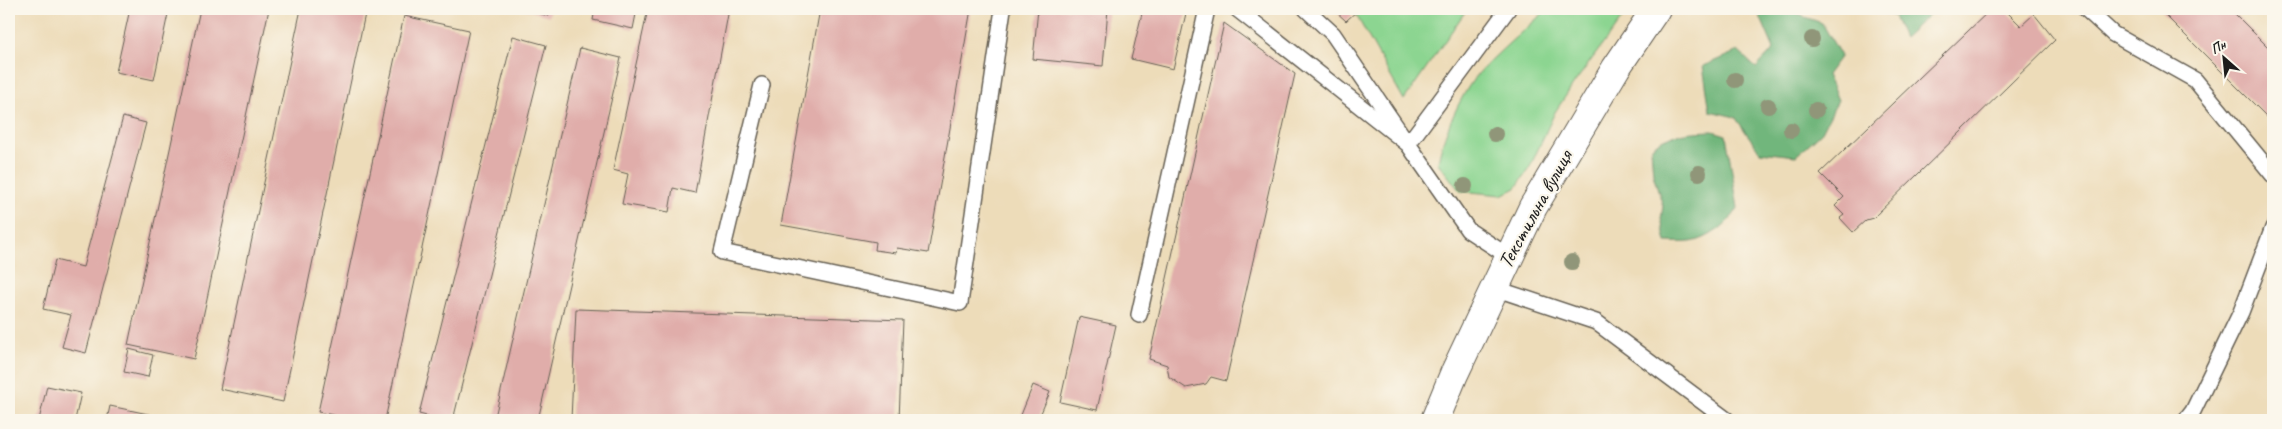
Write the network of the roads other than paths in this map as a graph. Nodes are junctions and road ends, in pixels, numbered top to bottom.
1 (1003, 9) edge
2 (1207, 9) edge
3 (1237, 9) edge
4 (1306, 9) edge
5 (1508, 9) edge
6 (1656, 9) edge
7 (2086, 9) edge
8 (762, 85) dead end
9 (1408, 144) junction
10 (2273, 175) edge
11 (2273, 228) edge
12 (1508, 256) junction
13 (1494, 288) junction
14 (1139, 315) dead end
15 (1435, 420) edge
16 (1727, 420) edge
17 (2186, 420) edge

1 - 8 lane
2 - 14 lane
3 - 9 lane
4 - 9 lane
5 - 9 lane
6 - 12 street, Текстильна вулиця
7 - 10 lane
9 - 12 lane
11 - 17 lane
12 - 13 street, Текстильна вулиця
13 - 15 street, Текстильна вулиця
13 - 16 lane

